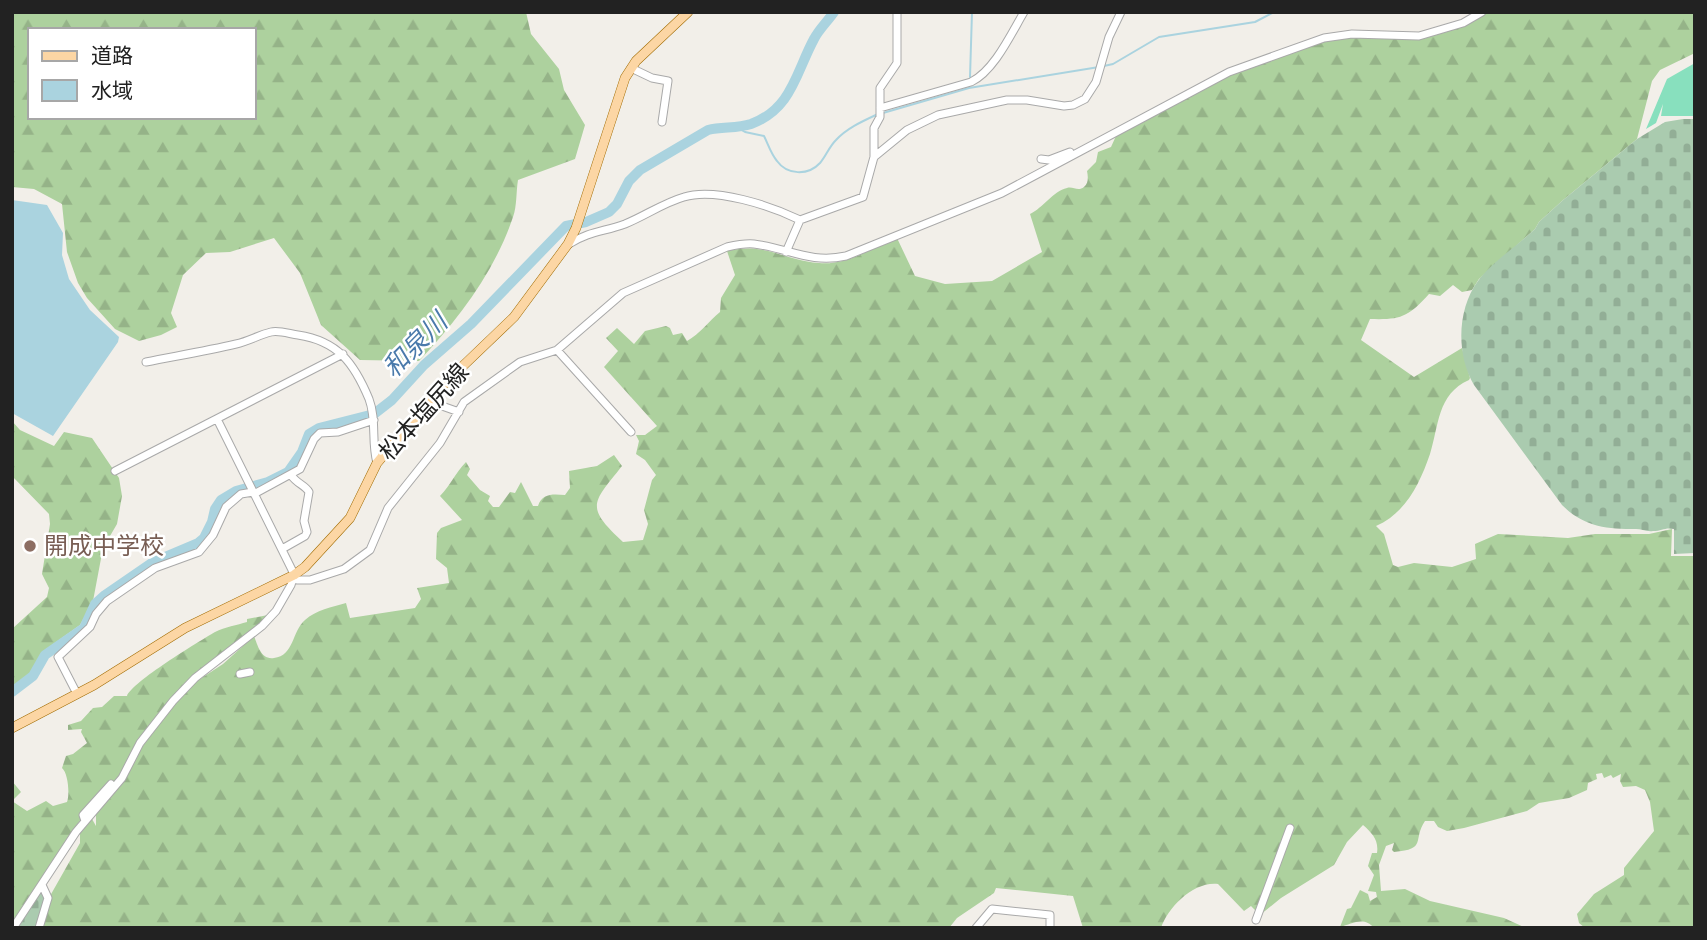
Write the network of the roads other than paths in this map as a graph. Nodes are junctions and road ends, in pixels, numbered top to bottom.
1 (688, 12) edge
2 (897, 12) edge
3 (1024, 12) edge
4 (1121, 12) edge
5 (1482, 12) edge
6 (631, 68) junction
7 (880, 113) junction
8 (661, 118) dead end
9 (1077, 153) junction
10 (874, 157) junction
11 (1041, 159) dead end
12 (800, 220) junction
13 (568, 244) junction
14 (786, 252) junction
15 (558, 351) junction
16 (343, 354) junction
17 (146, 362) dead end
18 (428, 401) junction
19 (459, 412) junction
20 (374, 418) junction
21 (218, 419) junction
22 (631, 432) dead end
23 (377, 463) junction
24 (115, 471) dead end
25 (291, 475) junction
26 (254, 493) junction
27 (282, 549) junction
28 (294, 575) junction
29 (250, 672) dead end
30 (240, 674) dead end
31 (75, 690) dead end
32 (12, 728) edge
33 (1290, 828) dead end
34 (42, 885) junction
35 (1256, 920) dead end
36 (13, 928) edge
37 (39, 928) edge
38 (976, 928) edge
39 (1051, 928) edge

1 - 6 main road, 松本塩尻線
2 - 7 street
3 - 7 street
4 - 10 street
5 - 9 street
6 - 8 street
6 - 13 main road, 松本塩尻線
7 - 10 street
9 - 11 street
9 - 14 street
10 - 12 street
12 - 13 street
12 - 14 street
13 - 18 main road, 松本塩尻線
14 - 15 street
15 - 19 street
15 - 22 street
16 - 17 street
16 - 20 street
16 - 21 street
18 - 19 street
18 - 23 main road, 松本塩尻線
19 - 28 street
20 - 23 street
20 - 25 street
21 - 24 street
21 - 26 street
23 - 28 main road, 松本塩尻線
25 - 26 street
25 - 27 street
26 - 27 street
26 - 31 street
27 - 28 street
28 - 32 main road, 松本塩尻線
28 - 34 street
29 - 30 street
33 - 35 street
34 - 36 street
34 - 37 street
38 - 39 street

